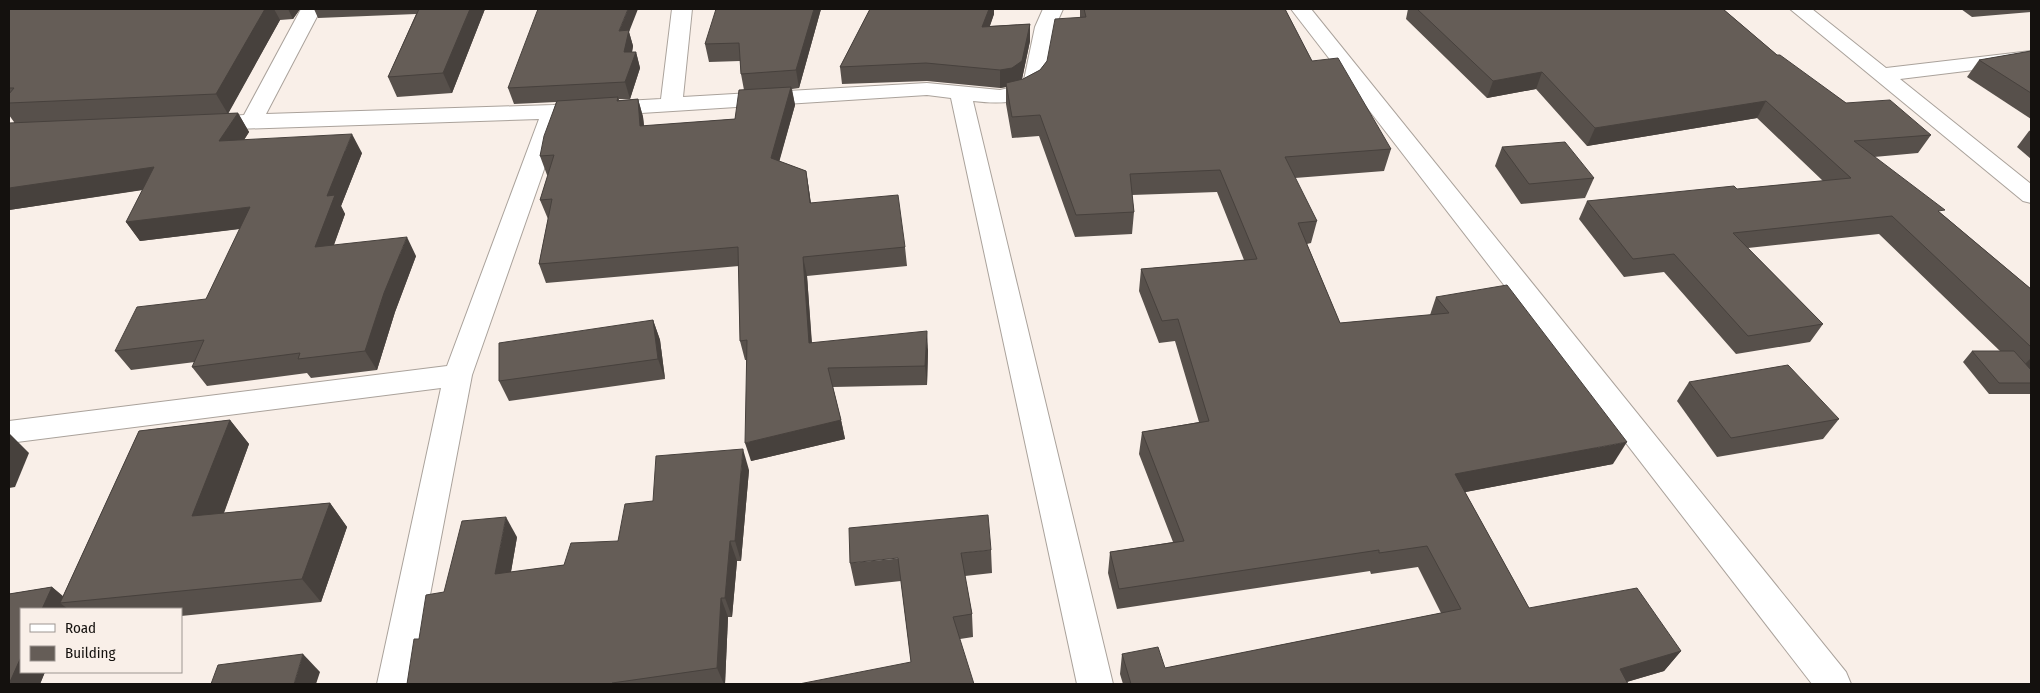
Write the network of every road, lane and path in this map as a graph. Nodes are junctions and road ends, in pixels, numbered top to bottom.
1 (311, 9) edge
2 (682, 9) edge
3 (1053, 9) edge
4 (1301, 9) edge
5 (1800, 9) edge
6 (2031, 57) edge
7 (1882, 75) junction
8 (961, 95) junction
9 (671, 106) junction
10 (553, 112) junction
11 (252, 121) junction
12 (184, 124) edge
13 (2031, 196) edge
14 (458, 375) junction
15 (9, 432) edge
16 (395, 684) edge
17 (1095, 684) edge
18 (1833, 684) edge

1 - 11 street
2 - 9 street
3 - 8 street
4 - 18 street
5 - 7 street
6 - 7 street
7 - 13 street
8 - 9 street
8 - 17 street
9 - 10 street
10 - 11 street
10 - 14 street
11 - 12 street
14 - 15 street
14 - 16 street

